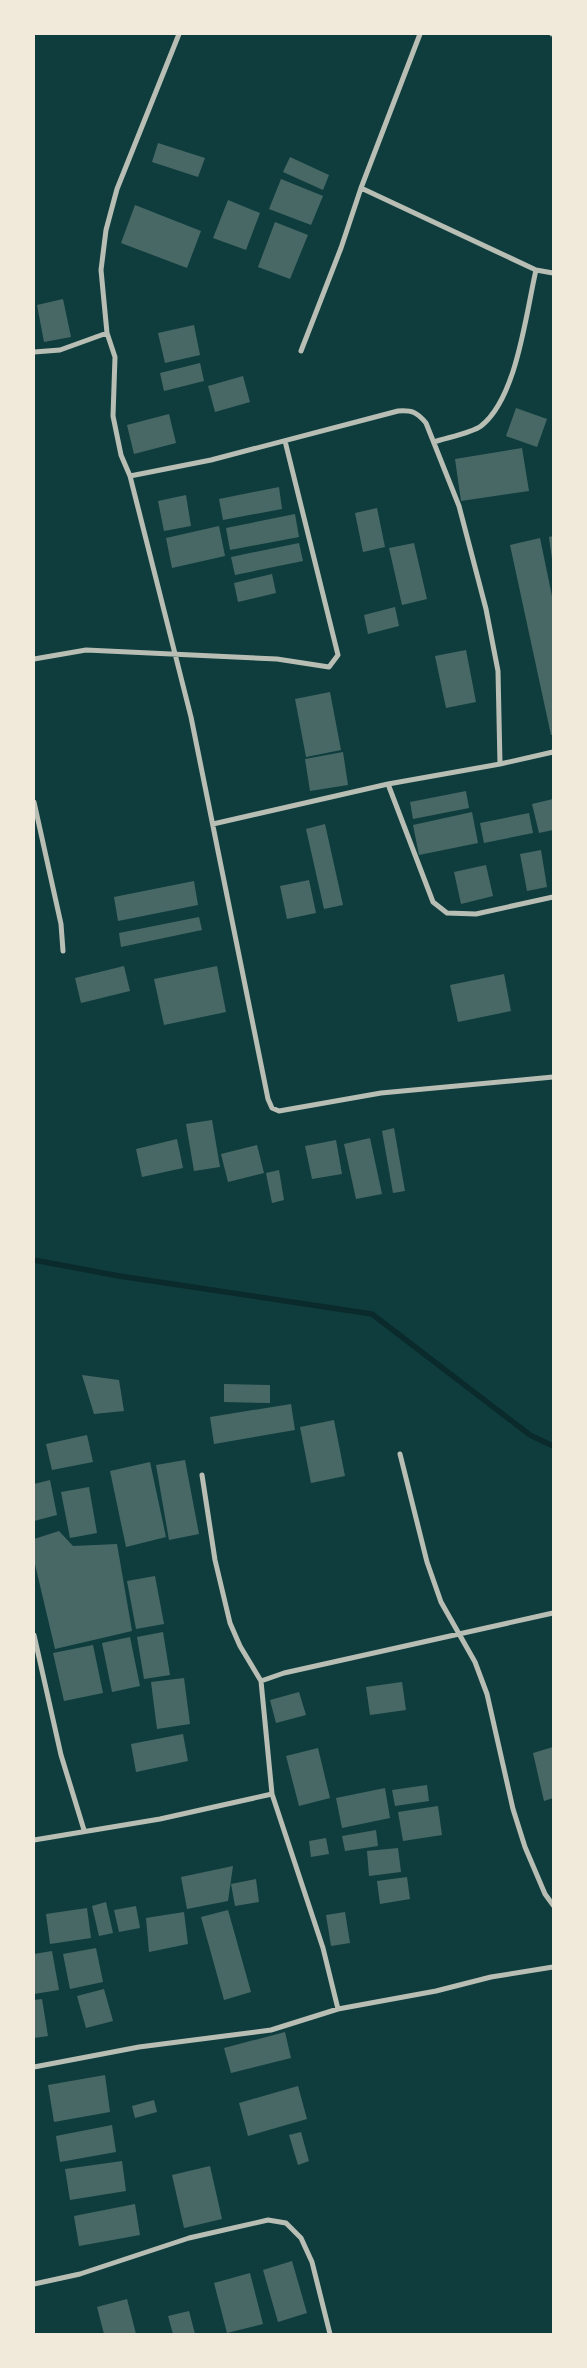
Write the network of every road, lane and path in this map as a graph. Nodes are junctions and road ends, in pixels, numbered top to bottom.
1 (179, 34) edge
2 (420, 34) edge
3 (361, 188) junction
4 (536, 270) junction
5 (553, 273) edge
6 (107, 333) junction
7 (301, 351) dead end
8 (34, 352) edge
9 (285, 440) junction
10 (434, 442) junction
11 (130, 476) junction
12 (175, 654) junction
13 (34, 659) edge
14 (553, 752) edge
15 (500, 764) junction
16 (388, 784) junction
17 (34, 802) edge
18 (213, 824) junction
19 (553, 897) edge
20 (63, 951) dead end
21 (553, 1077) edge
22 (400, 1454) dead end
23 (202, 1475) dead end
24 (553, 1613) edge
25 (458, 1633) junction
26 (34, 1636) edge
27 (261, 1681) junction
28 (272, 1794) junction
29 (84, 1830) junction
30 (34, 1840) edge
31 (553, 1905) edge
32 (553, 1967) edge
33 (338, 2009) junction
34 (34, 2067) edge
35 (34, 2284) edge
36 (330, 2334) edge

1 - 6 street
2 - 3 street
3 - 4 street
3 - 7 street
4 - 5 street
4 - 10 street
6 - 8 street
6 - 11 street
9 - 10 street
9 - 11 street
9 - 12 street
10 - 15 street
11 - 12 street
12 - 13 street
12 - 18 street
14 - 15 street
15 - 16 street
16 - 18 street
16 - 19 street
17 - 20 street
18 - 21 street
22 - 25 street
23 - 27 street
24 - 25 street
25 - 27 street
25 - 31 street
26 - 29 street
27 - 28 street
28 - 29 street
28 - 33 street
29 - 30 street
32 - 33 street
33 - 34 street
35 - 36 street

